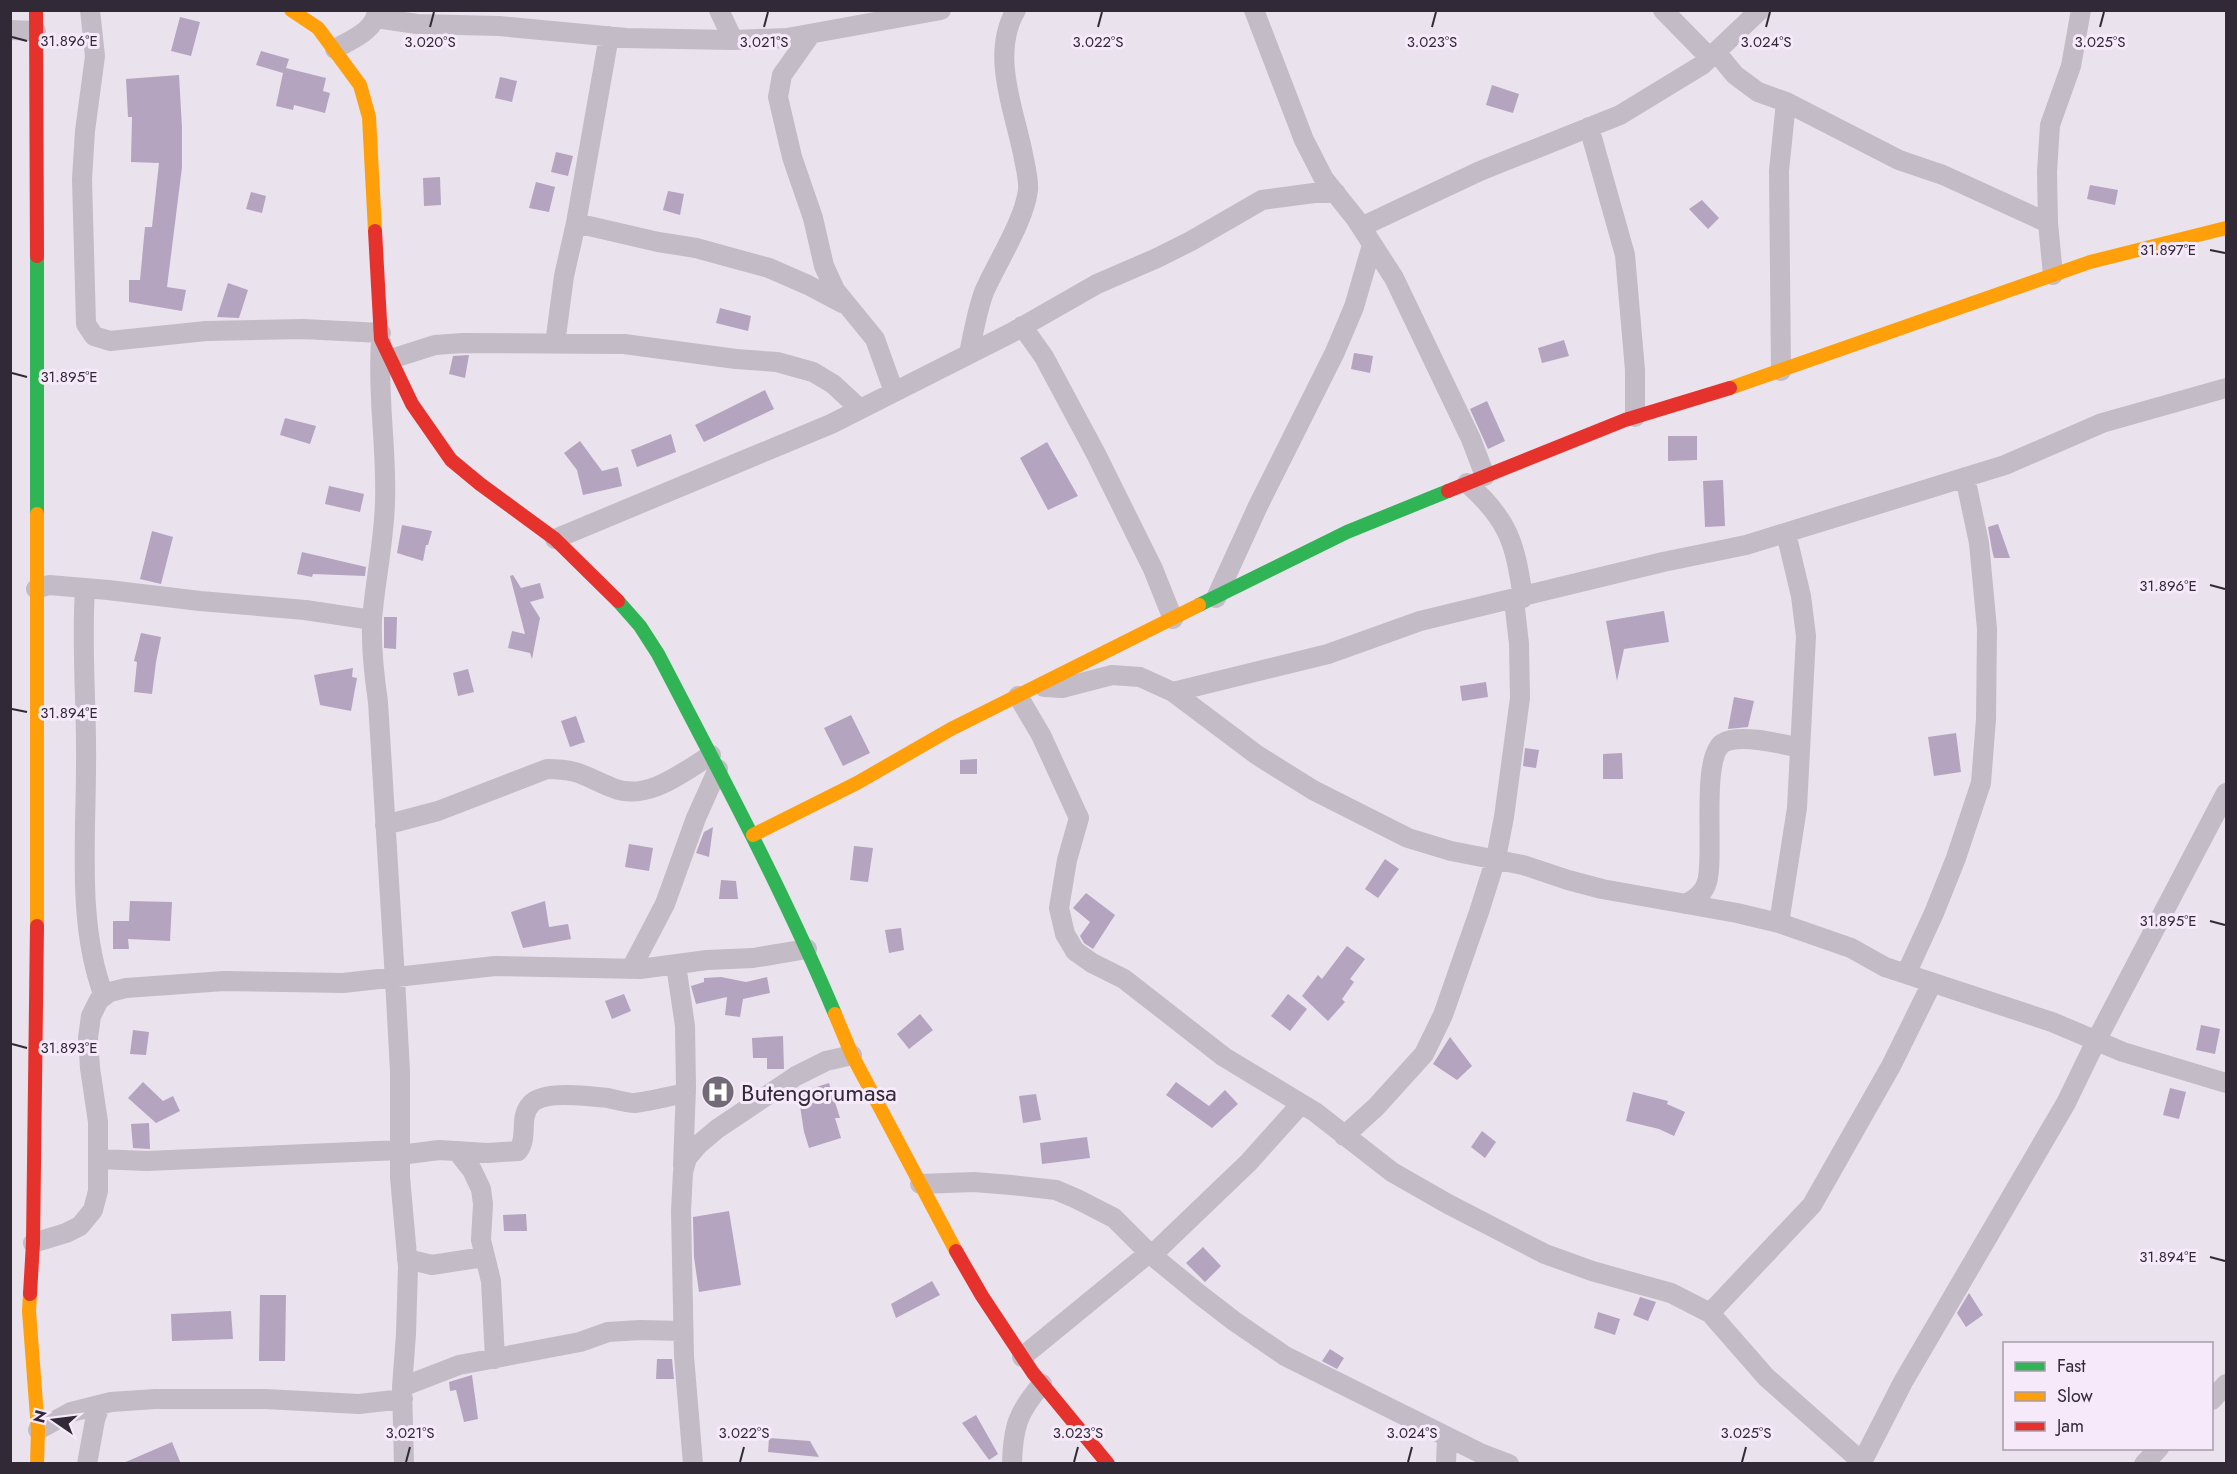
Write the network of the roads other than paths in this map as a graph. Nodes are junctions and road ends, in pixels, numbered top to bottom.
1 (36, 10) edge
2 (90, 10) edge
3 (291, 10) edge
4 (719, 10) edge
5 (941, 10) edge
6 (1016, 10) edge
7 (1254, 10) edge
8 (1663, 10) edge
9 (1760, 10) edge
10 (2081, 10) edge
11 (376, 14) edge
12 (891, 15) edge
13 (10, 30) edge
14 (36, 31) junction
15 (811, 34) junction
16 (609, 36) junction
17 (733, 40) junction
18 (335, 49) junction
19 (1713, 55) junction
20 (1786, 102) junction
21 (1590, 127) junction
22 (1335, 193) junction
23 (576, 222) junction
24 (2048, 223) junction
25 (1361, 227) junction
26 (2226, 228) edge
27 (1372, 244) junction
28 (2053, 275) junction
29 (847, 305) junction
30 (1022, 326) junction
31 (381, 336) junction
32 (555, 344) junction
33 (969, 354) junction
34 (391, 359) junction
35 (1781, 371) junction
36 (2226, 388) edge
37 (894, 392) junction
38 (860, 409) junction
39 (1635, 417) junction
40 (1965, 477) junction
41 (1476, 479) junction
42 (1786, 533) junction
43 (555, 539) junction
44 (36, 589) junction
45 (85, 589) junction
46 (1216, 598) junction
47 (1518, 599) junction
48 (372, 620) junction
49 (1173, 620) junction
50 (1038, 686) junction
51 (1173, 692) junction
52 (1018, 696) junction
53 (1800, 748) junction
54 (715, 762) junction
55 (2226, 793) edge
56 (386, 825) junction
57 (753, 835) junction
58 (1496, 858) junction
59 (1686, 904) junction
60 (1779, 923) junction
61 (807, 949) junction
62 (676, 965) junction
63 (632, 969) junction
64 (1906, 974) junction
65 (396, 979) junction
66 (1932, 983) junction
67 (104, 996) junction
68 (2096, 1041) junction
69 (852, 1054) junction
70 (2226, 1083) edge
71 (686, 1093) junction
72 (1301, 1104) junction
73 (1344, 1136) junction
74 (457, 1151) junction
75 (400, 1153) junction
76 (98, 1159) junction
77 (683, 1172) junction
78 (920, 1184) junction
79 (33, 1243) junction
80 (1151, 1254) junction
81 (484, 1257) junction
82 (407, 1258) junction
83 (1710, 1313) junction
84 (683, 1331) junction
85 (1022, 1357) junction
86 (495, 1359) junction
87 (1042, 1384) junction
88 (2226, 1384) edge
89 (402, 1393) junction
90 (2213, 1398) edge
91 (100, 1405) junction
92 (38, 1430) junction
93 (1447, 1437) junction
94 (2158, 1450) edge
95 (1861, 1463) edge
96 (37, 1464) edge
97 (87, 1464) edge
98 (404, 1464) edge
99 (693, 1464) edge
100 (1012, 1464) edge
101 (1108, 1464) edge
102 (1446, 1464) edge
103 (1509, 1464) edge
104 (2144, 1464) edge

1 - 14 main road
2 - 31 street
3 - 18 main road
4 - 17 street
5 - 12 street
6 - 33 street
7 - 22 street
8 - 19 street
9 - 19 street
10 - 24 street
11 - 16 street
11 - 18 street
12 - 15 street
13 - 14 street
14 - 44 main road
15 - 17 street
15 - 29 street
16 - 17 street
16 - 23 street
18 - 31 main road
19 - 20 street
19 - 21 street
20 - 24 street
20 - 35 street
21 - 25 street
21 - 39 street
22 - 25 street
22 - 30 street
23 - 29 street
23 - 32 street
24 - 28 street
25 - 27 street
26 - 28 main road
27 - 41 street
27 - 46 street
28 - 35 main road
29 - 37 street
30 - 33 street
30 - 49 street
31 - 34 main road
31 - 48 street
32 - 34 street
32 - 38 street
33 - 37 street
34 - 43 main road
35 - 39 main road
36 - 40 street
37 - 38 street
38 - 43 street
39 - 41 main road
40 - 42 street
40 - 64 street
41 - 46 main road
41 - 47 street
42 - 47 street
42 - 53 street
43 - 54 main road
44 - 45 street
44 - 79 main road
45 - 48 street
45 - 67 street
46 - 49 main road
47 - 51 street
47 - 58 street
48 - 56 street
49 - 50 main road
50 - 51 street
50 - 52 main road
51 - 58 street
52 - 57 main road
52 - 72 street
53 - 59 street
53 - 60 street
54 - 56 street
54 - 57 main road
54 - 63 street
55 - 68 street
56 - 65 street
57 - 61 main road
58 - 59 street
58 - 73 street
59 - 60 street
60 - 64 street
61 - 62 street
61 - 69 main road
62 - 63 street
62 - 71 street
63 - 65 street
64 - 66 street
65 - 67 street
65 - 75 street
66 - 68 street
66 - 83 street
67 - 76 street
68 - 70 street
68 - 95 street
69 - 77 street
69 - 78 main road
71 - 74 street
71 - 77 street
72 - 73 street
72 - 80 street
73 - 83 street
74 - 75 street
74 - 81 street
75 - 76 street
75 - 82 street
76 - 79 street
77 - 84 street
78 - 80 street
78 - 85 main road
79 - 92 main road
80 - 85 street
80 - 93 street
81 - 82 street
81 - 86 street
82 - 89 street
83 - 95 street
84 - 86 street
84 - 99 street
85 - 87 main road
86 - 89 street
87 - 100 street
87 - 101 main road
88 - 90 street
89 - 91 street
89 - 98 street
91 - 92 street
91 - 97 street
92 - 96 main road
93 - 102 street
93 - 103 street
94 - 104 street

